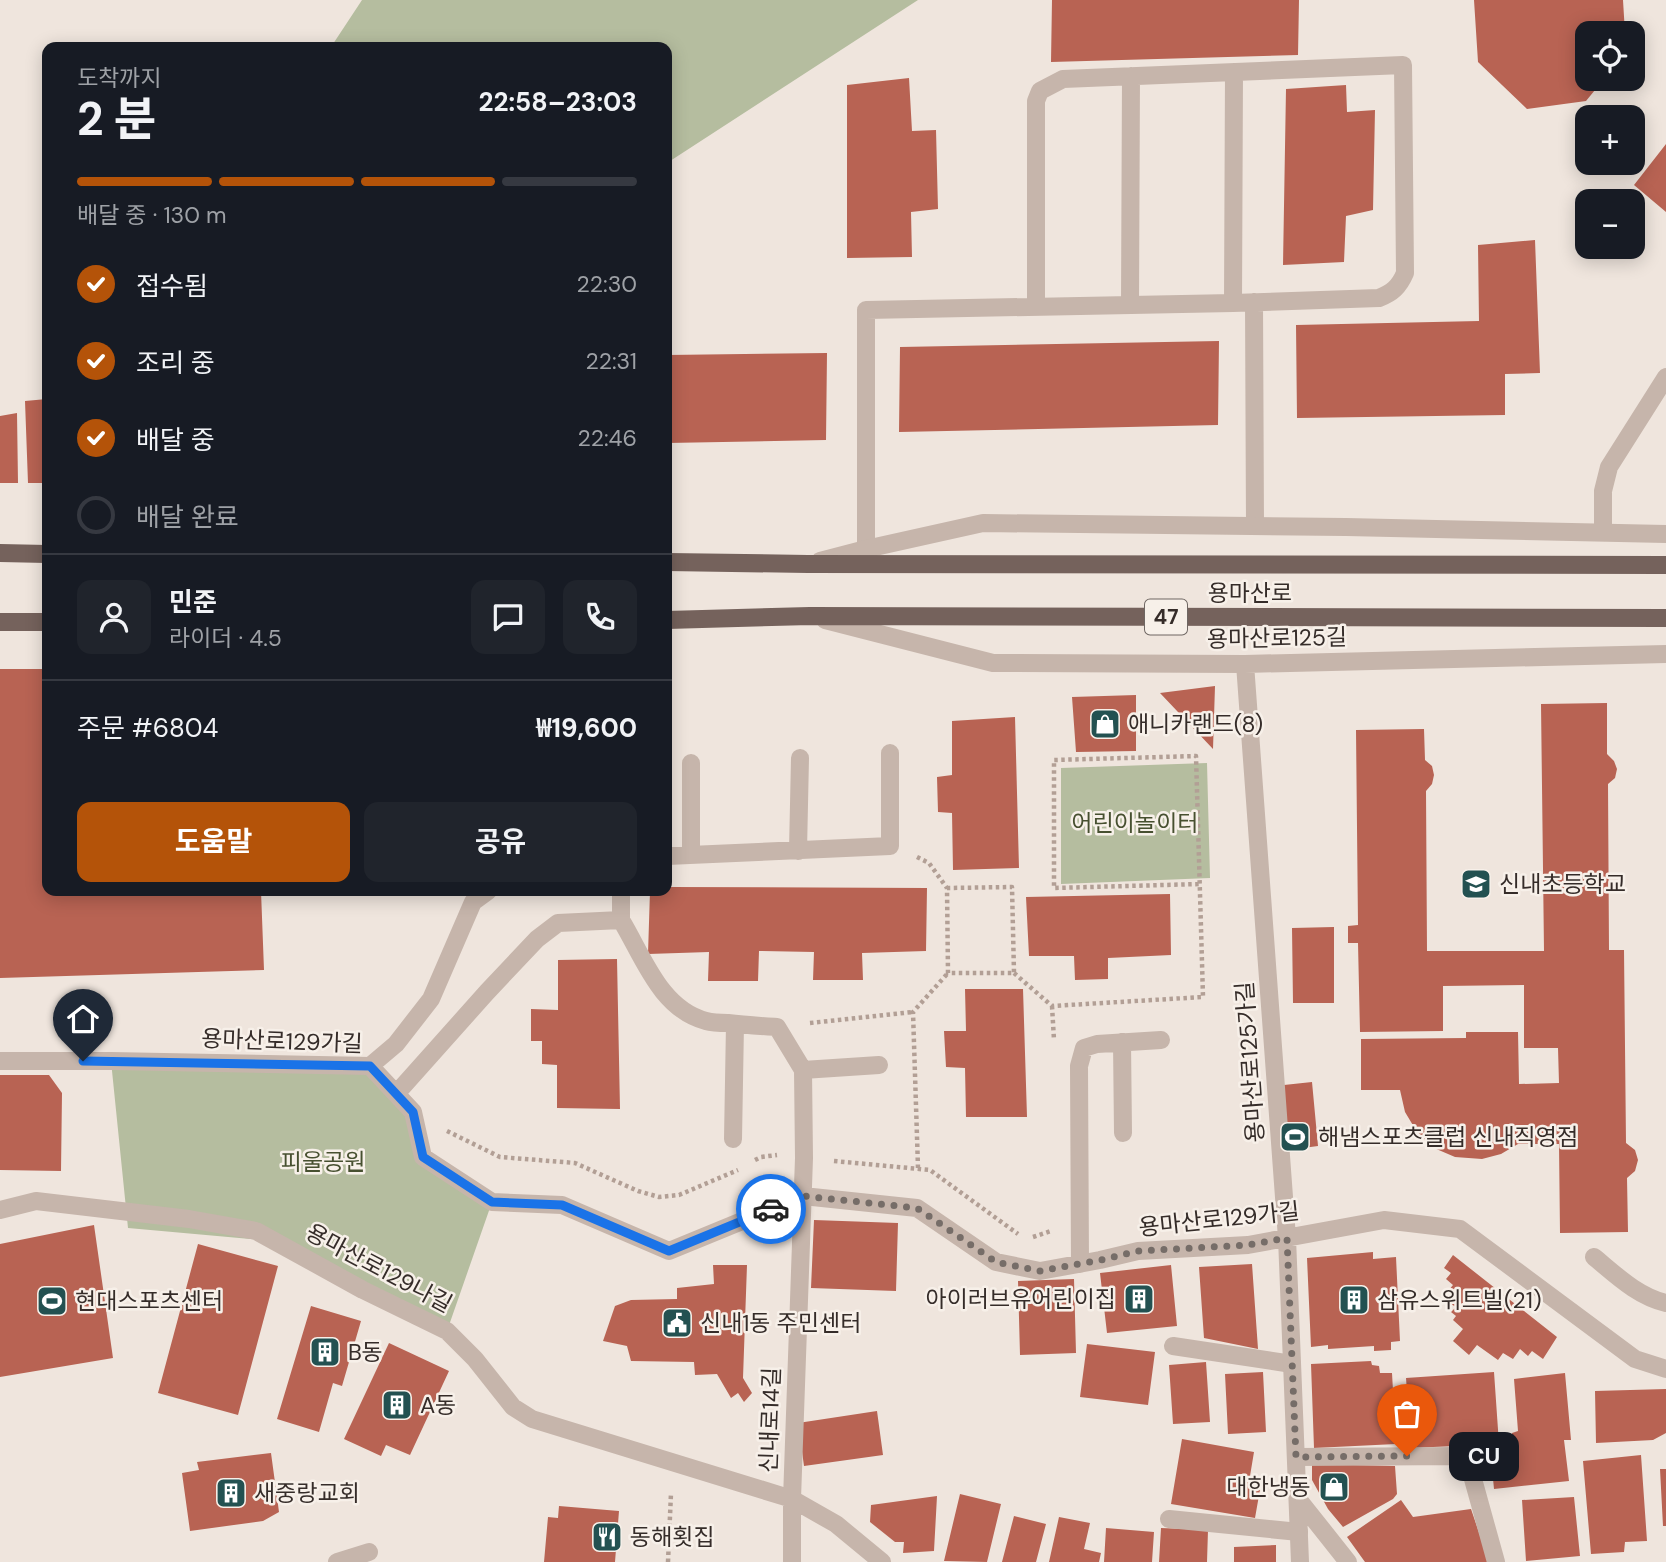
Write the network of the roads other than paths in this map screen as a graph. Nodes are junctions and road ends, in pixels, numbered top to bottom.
1 (1234, 72) junction
2 (1131, 76) junction
3 (1254, 302) junction
4 (1233, 303) junction
5 (1130, 304) junction
6 (1036, 306) junction
7 (1666, 377) edge
8 (1255, 526) junction
9 (1603, 532) junction
10 (1666, 534) edge
11 (866, 549) junction
12 (0, 553) edge
13 (42, 554) edge
14 (672, 562) edge
15 (808, 564) junction
16 (1666, 565) edge
17 (810, 616) junction
18 (1666, 618) edge
19 (672, 621) edge
20 (0, 622) edge
21 (42, 622) edge
22 (1666, 654) edge
23 (1245, 664) junction
24 (890, 753) dead end
25 (800, 758) dead end
26 (691, 763) dead end
27 (798, 850) junction
28 (691, 855) junction
29 (672, 856) edge
30 (481, 896) edge
31 (621, 896) edge
32 (621, 920) junction
33 (735, 1024) junction
34 (1161, 1040) dead end
35 (1122, 1042) junction
36 (0, 1061) edge
37 (878, 1065) dead end
38 (370, 1066) junction
39 (803, 1070) junction
40 (396, 1094) junction
41 (1123, 1133) dead end
42 (733, 1139) dead end
43 (803, 1196) junction
44 (0, 1210) edge
45 (1287, 1238) junction
46 (1594, 1256) dead end
47 (1080, 1264) junction
48 (1666, 1303) edge
49 (1173, 1346) dead end
50 (1292, 1364) junction
51 (1666, 1369) edge
52 (1296, 1457) junction
53 (792, 1499) junction
54 (1298, 1499) junction
55 (1169, 1520) dead end
56 (1299, 1532) junction
57 (369, 1552) dead end
58 (337, 1562) edge
59 (792, 1562) edge
60 (882, 1562) edge
61 (1300, 1562) edge
62 (1348, 1562) edge
63 (1496, 1562) edge

1 - 2 street
1 - 3 street
1 - 4 street
2 - 5 street
2 - 6 street
3 - 4 street
3 - 8 street
4 - 5 street
5 - 6 street
6 - 11 street
7 - 9 street
8 - 9 street
8 - 11 street
9 - 10 street
11 - 15 street
12 - 13 main road
14 - 15 main road, 용마산로
15 - 16 main road, 용마산로
17 - 18 main road, 용마산로 / 47
17 - 19 main road, 용마산로 / 47
17 - 23 street, 용마산로125길
20 - 21 main road
22 - 23 street, 용마산로125길
23 - 45 street, 용마산로125가길
24 - 27 street
25 - 27 street
26 - 28 street
27 - 28 street
28 - 29 street
30 - 38 street
31 - 32 street
32 - 33 street
32 - 40 street
33 - 39 street
33 - 42 street
34 - 35 street
35 - 41 street
35 - 47 street
36 - 38 street, 용마산로129가길
37 - 39 street
38 - 40 street, 용마산로129가길
39 - 43 street, 신내로14길
40 - 43 street, 용마산로129가길
43 - 47 street, 용마산로129가길
43 - 53 street, 신내로14길
44 - 53 street, 용마산로129나길
45 - 47 street, 용마산로129가길
45 - 50 street, 용마산로125가길
45 - 51 street, 용마산로129가길
46 - 48 street
49 - 50 street
50 - 52 street, 용마산로125가길
52 - 54 street, 용마산로125가길
52 - 63 street
53 - 59 street, 신내로14길
53 - 60 street, 용마산로129나길
54 - 56 street, 용마산로125가길
54 - 62 street
55 - 56 street
56 - 61 street, 용마산로125가길
57 - 58 street

